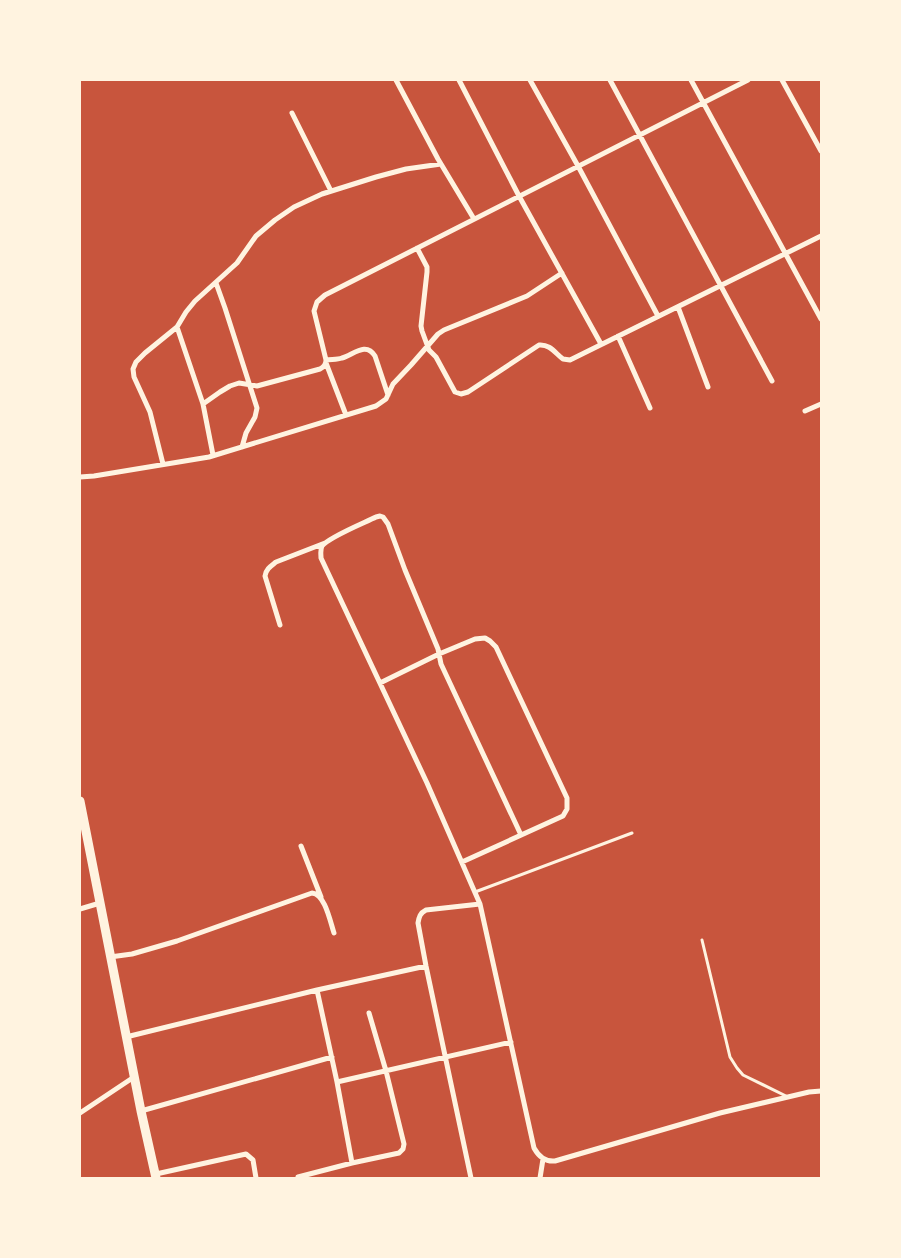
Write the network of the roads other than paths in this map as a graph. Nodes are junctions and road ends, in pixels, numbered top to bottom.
1 (397, 80) edge
2 (459, 80) edge
3 (530, 80) edge
4 (610, 80) edge
5 (691, 80) edge
6 (748, 80) edge
7 (782, 80) edge
8 (704, 103) junction
9 (292, 113) dead end
10 (639, 135) junction
11 (821, 151) edge
12 (441, 164) junction
13 (578, 166) junction
14 (331, 191) junction
15 (519, 196) junction
16 (474, 219) junction
17 (821, 236) edge
18 (417, 248) junction
19 (786, 254) junction
20 (562, 273) junction
21 (216, 283) junction
22 (721, 285) junction
23 (678, 307) junction
24 (658, 316) junction
25 (821, 319) edge
26 (177, 328) junction
27 (618, 336) junction
28 (601, 344) junction
29 (427, 346) junction
30 (326, 361) junction
31 (772, 381) dead end
32 (248, 384) junction
33 (708, 387) dead end
34 (388, 396) junction
35 (204, 404) junction
36 (821, 404) edge
37 (650, 408) dead end
38 (805, 412) dead end
39 (346, 415) junction
40 (242, 446) junction
41 (213, 455) junction
42 (162, 464) junction
43 (80, 477) edge
44 (325, 543) junction
45 (280, 625) dead end
46 (439, 654) junction
47 (380, 683) junction
48 (80, 801) edge
49 (632, 833) dead end
50 (521, 835) junction
51 (301, 846) dead end
52 (462, 862) junction
53 (475, 892) junction
54 (321, 898) junction
55 (100, 903) junction
56 (480, 904) junction
57 (80, 909) edge
58 (334, 932) dead end
59 (702, 940) dead end
60 (110, 956) junction
61 (426, 966) junction
62 (317, 990) junction
63 (369, 1013) dead end
64 (126, 1038) junction
65 (510, 1042) junction
66 (332, 1057) junction
67 (445, 1057) junction
68 (386, 1071) junction
69 (134, 1077) junction
70 (337, 1082) junction
71 (821, 1091) edge
72 (788, 1097) junction
73 (141, 1111) junction
74 (80, 1112) edge
75 (543, 1159) junction
76 (352, 1163) junction
77 (156, 1176) edge
78 (298, 1177) edge
79 (256, 1178) edge
80 (471, 1178) edge
81 (540, 1178) edge

1 - 12 street
2 - 15 street
3 - 13 street
4 - 10 street
5 - 8 street
6 - 8 street
7 - 11 street
8 - 10 street
8 - 19 street
9 - 14 street
10 - 13 street
10 - 22 street
12 - 14 street
12 - 16 street
13 - 15 street
13 - 24 street
14 - 21 street
15 - 16 street
15 - 20 street
16 - 18 street
17 - 19 street
18 - 29 street
18 - 30 street
19 - 22 street
19 - 25 street
20 - 28 street
20 - 29 street
21 - 26 street
21 - 32 street
22 - 23 street
22 - 31 street
23 - 24 street
23 - 33 street
24 - 27 street
26 - 35 street
26 - 42 street
27 - 28 street
27 - 37 street
28 - 29 street
29 - 34 street
30 - 32 street
30 - 34 street
30 - 39 street
32 - 35 street
32 - 40 street
34 - 39 street
35 - 41 street
36 - 38 street
39 - 40 street
40 - 41 street
41 - 42 street
42 - 43 street
44 - 45 street
44 - 46 street
44 - 47 street
46 - 47 street
46 - 50 street
46 - 50 street
47 - 52 street
48 - 55 street
49 - 53 lane
50 - 52 street
51 - 54 street
52 - 53 street
53 - 56 street
54 - 58 street
54 - 60 street
55 - 57 street
55 - 60 street
56 - 61 street
56 - 65 street
59 - 72 lane
60 - 64 street
61 - 62 street
61 - 67 street
62 - 64 street
62 - 66 street
63 - 68 street
64 - 69 street
65 - 67 street
65 - 75 street
66 - 70 street
66 - 73 street
67 - 68 street
67 - 80 street
68 - 70 street
68 - 76 street
69 - 73 street
69 - 74 street
70 - 76 street
71 - 72 street
72 - 75 street
73 - 77 street
75 - 81 street
76 - 78 street
77 - 79 street

